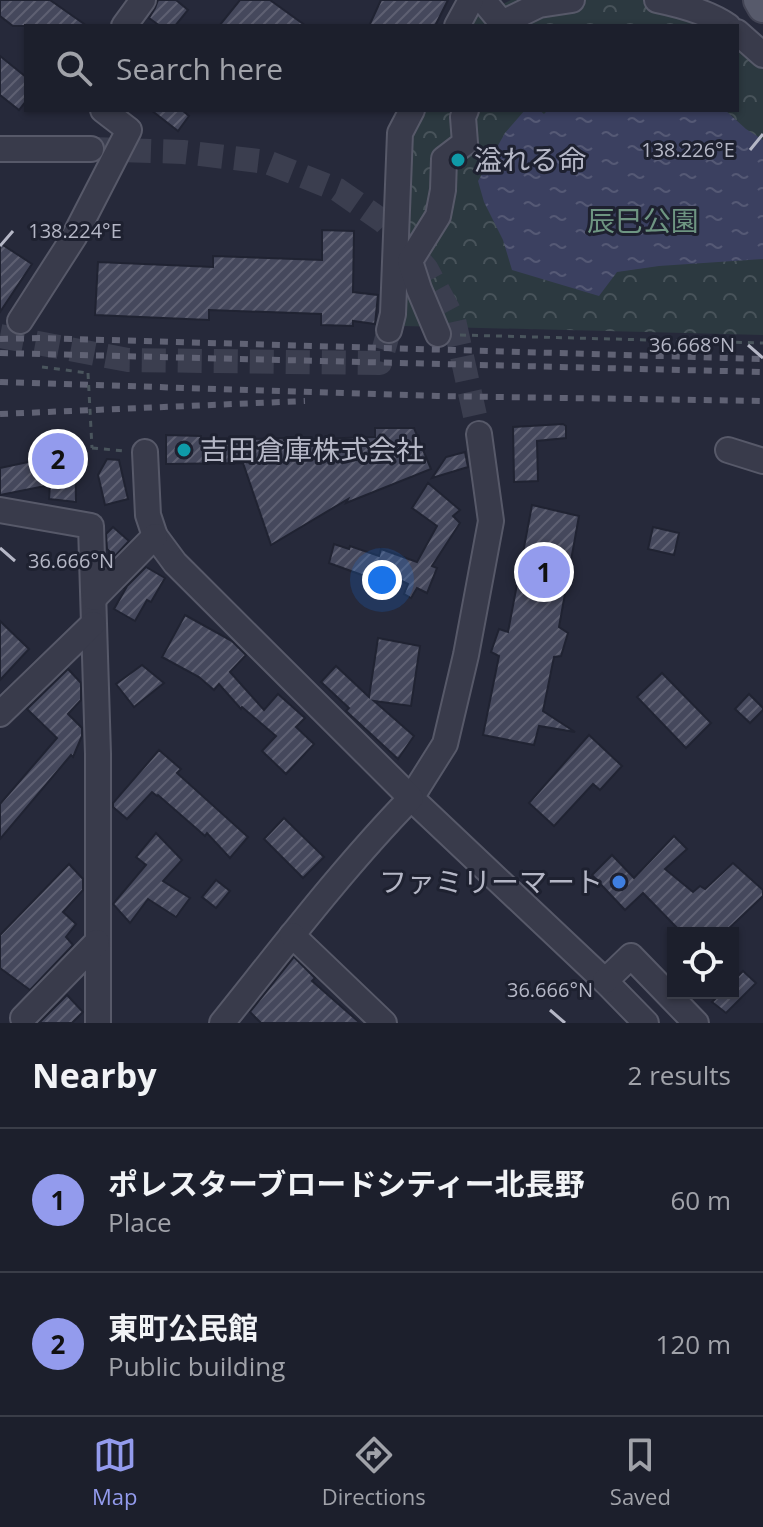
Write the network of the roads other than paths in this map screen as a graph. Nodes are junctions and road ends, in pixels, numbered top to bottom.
1 (143, 0) edge
2 (471, 0) edge
3 (483, 0) edge
4 (572, 0) edge
5 (657, 0) edge
6 (759, 0) edge
7 (763, 7) edge
8 (125, 24) edge
9 (458, 24) edge
10 (502, 24) edge
11 (725, 24) edge
12 (739, 34) edge
13 (763, 55) edge
14 (106, 112) edge
15 (411, 112) edge
16 (465, 112) edge
17 (0, 149) edge
18 (91, 149) tunnel mouth
19 (20, 321) dead end
20 (389, 330) tunnel mouth
21 (438, 334) road end
22 (479, 434) tunnel mouth
23 (728, 450) dead end
24 (145, 452) road end
25 (763, 461) edge
26 (0, 510) edge
27 (155, 536) junction
28 (94, 598) junction
29 (93, 624) junction
30 (0, 714) edge
31 (411, 798) junction
32 (292, 935) junction
33 (97, 942) junction
34 (605, 981) junction
35 (23, 1018) dead end
36 (98, 1023) edge
37 (222, 1023) edge
38 (384, 1023) edge
39 (646, 1023) edge
40 (696, 1023) edge

1 - 8 street
2 - 9 street
3 - 10 street
4 - 10 street
5 - 11 street
6 - 7 main road
12 - 13 street
14 - 19 street
15 - 20 street
16 - 21 street
17 - 18 street
22 - 31 street
23 - 25 street
24 - 27 street
26 - 28 street
27 - 28 street
27 - 31 street
28 - 29 street
29 - 30 street
29 - 33 street
31 - 32 street
31 - 34 street
32 - 37 street
32 - 38 street
33 - 35 street
33 - 36 street
34 - 39 street
34 - 40 street

